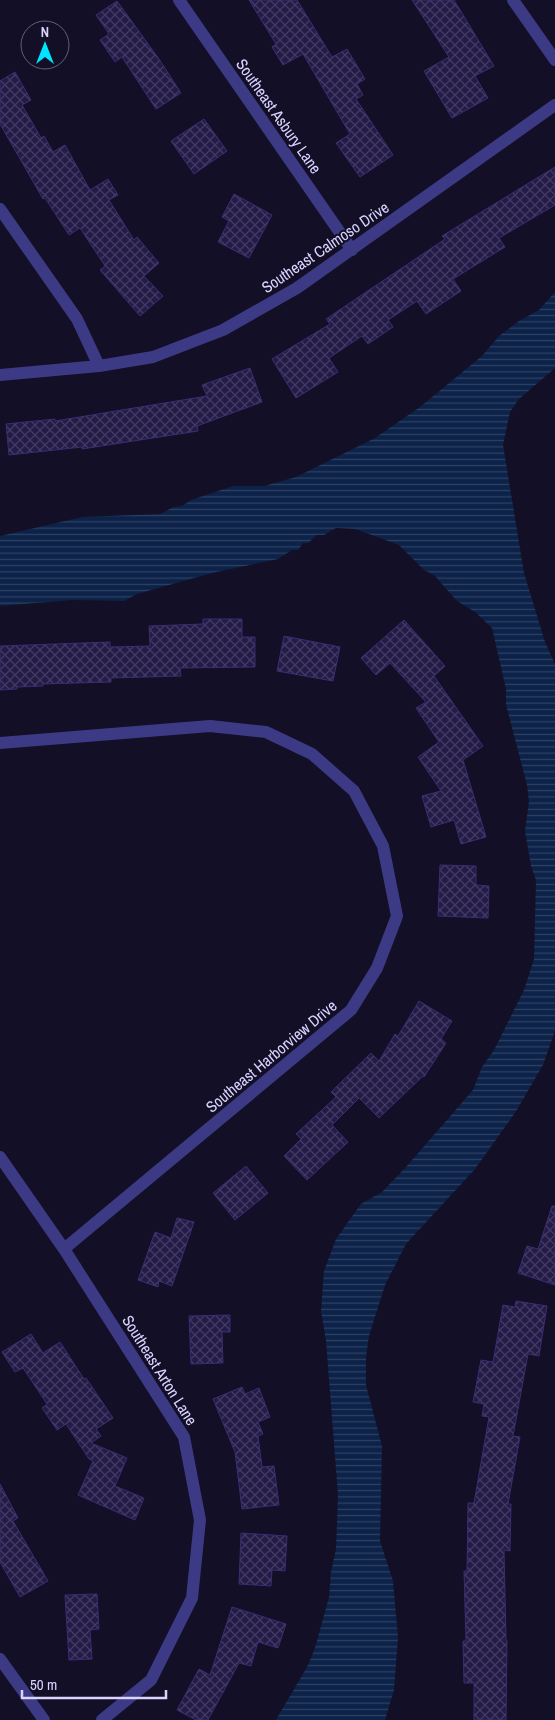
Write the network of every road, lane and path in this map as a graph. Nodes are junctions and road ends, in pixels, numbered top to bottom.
1 (179, 0) edge
2 (513, 0) edge
3 (555, 60) edge
4 (555, 105) edge
5 (0, 209) edge
6 (352, 250) junction
7 (99, 366) junction
8 (0, 375) edge
9 (0, 742) edge
10 (0, 1157) edge
11 (64, 1249) junction
12 (0, 1659) edge
13 (44, 1720) edge
14 (102, 1720) edge

1 - 6 street, Southeast Asbury Lane
2 - 3 street
4 - 6 street, Southeast Calmoso Drive
5 - 7 street
6 - 7 street, Southeast Calmoso Drive
7 - 8 street, Southeast Calmoso Drive
9 - 11 street, Southeast Harborview Drive
10 - 11 street, Southeast Arton Lane
11 - 14 street, Southeast Arton Lane
12 - 13 street

